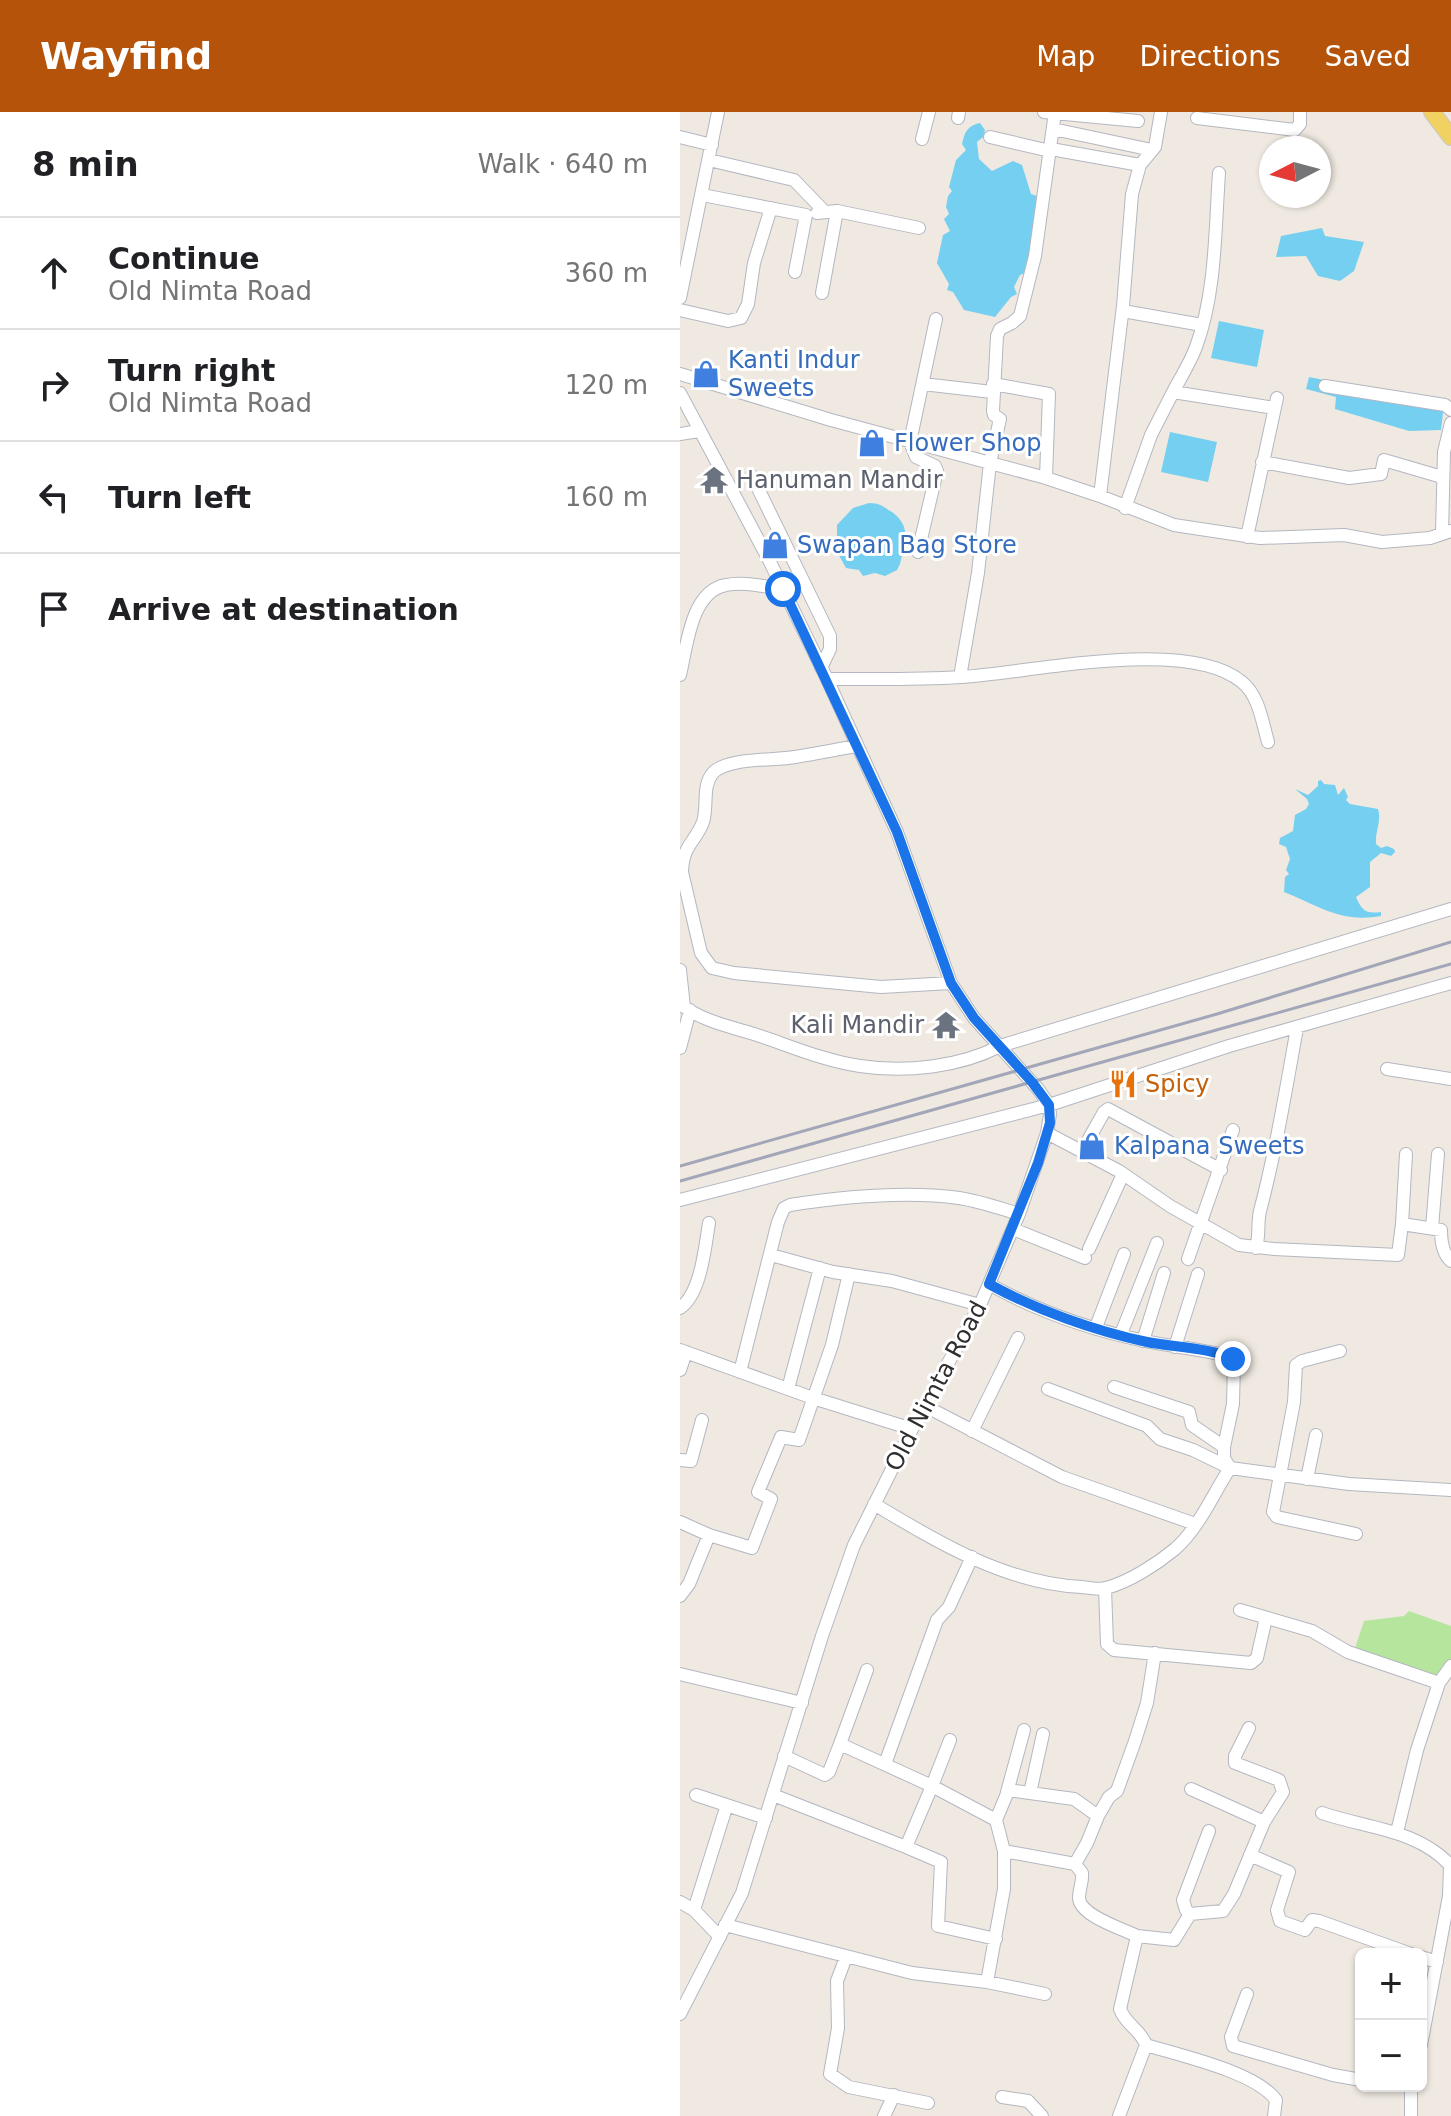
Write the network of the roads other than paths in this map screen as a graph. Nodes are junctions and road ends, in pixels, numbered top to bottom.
1 (718, 112) edge
2 (929, 112) edge
3 (1161, 112) edge
4 (1300, 112) edge
5 (1051, 113) edge
6 (1434, 113) edge
7 (1197, 118) dead end
8 (1138, 121) dead end
9 (1053, 129) junction
10 (680, 137) edge
11 (990, 137) dead end
12 (1451, 137) edge
13 (922, 139) dead end
14 (712, 145) junction
15 (1051, 150) junction
16 (1152, 150) junction
17 (709, 160) junction
18 (1140, 165) junction
19 (1219, 173) dead end
20 (702, 195) junction
21 (771, 208) junction
22 (830, 211) junction
23 (806, 215) junction
24 (919, 228) dead end
25 (795, 272) dead end
26 (822, 293) dead end
27 (680, 298) edge
28 (680, 310) edge
29 (1123, 311) junction
30 (936, 319) dead end
31 (1202, 325) junction
32 (680, 374) edge
33 (923, 384) junction
34 (1325, 386) dead end
35 (993, 388) junction
36 (1173, 392) junction
37 (680, 393) edge
38 (1451, 410) edge
39 (1451, 423) edge
40 (699, 431) junction
41 (680, 434) edge
42 (910, 442) junction
43 (1262, 462) junction
44 (990, 463) junction
45 (752, 476) dead end
46 (1442, 477) junction
47 (1046, 478) junction
48 (1100, 496) junction
49 (1125, 508) junction
50 (1447, 532) edge
51 (1247, 537) junction
52 (918, 552) dead end
53 (783, 589) junction
54 (824, 673) junction
55 (680, 675) edge
56 (960, 677) junction
57 (1268, 742) dead end
58 (856, 746) junction
59 (1451, 909) edge
60 (680, 970) edge
61 (951, 983) junction
62 (1451, 983) edge
63 (685, 1006) edge
64 (1297, 1028) junction
65 (1000, 1046) junction
66 (680, 1048) edge
67 (1387, 1069) dead end
68 (1451, 1079) edge
69 (1049, 1105) junction
70 (1233, 1130) dead end
71 (1047, 1133) junction
72 (1082, 1151) junction
73 (1406, 1154) dead end
74 (1438, 1154) dead end
75 (1221, 1170) junction
76 (1123, 1174) junction
77 (680, 1200) edge
78 (1019, 1214) junction
79 (1201, 1222) junction
80 (709, 1223) dead end
81 (1402, 1224) junction
82 (1013, 1229) junction
83 (1441, 1229) edge
84 (1157, 1243) dead end
85 (1256, 1248) junction
86 (1124, 1254) dead end
87 (771, 1255) junction
88 (1188, 1259) dead end
89 (1451, 1261) edge
90 (820, 1268) junction
91 (1164, 1273) dead end
92 (849, 1274) junction
93 (1198, 1274) dead end
94 (989, 1284) junction
95 (980, 1305) junction
96 (680, 1308) edge
97 (1096, 1327) junction
98 (1121, 1334) junction
99 (1018, 1338) dead end
100 (1143, 1341) junction
101 (1175, 1347) junction
102 (683, 1351) edge
103 (1340, 1351) dead end
104 (680, 1370) edge
105 (740, 1372) junction
106 (1114, 1387) dead end
107 (788, 1389) junction
108 (1048, 1389) dead end
109 (813, 1398) junction
110 (925, 1406) junction
111 (702, 1420) dead end
112 (912, 1429) junction
113 (972, 1431) junction
114 (1316, 1435) dead end
115 (1224, 1447) junction
116 (680, 1460) edge
117 (1230, 1468) junction
118 (1278, 1476) junction
119 (1307, 1479) junction
120 (1451, 1490) edge
121 (874, 1504) junction
122 (680, 1522) edge
123 (1195, 1524) junction
124 (1356, 1534) dead end
125 (709, 1535) junction
126 (972, 1557) junction
127 (1105, 1588) junction
128 (680, 1596) edge
129 (1240, 1610) dead end
130 (1266, 1618) junction
131 (1155, 1653) junction
132 (1451, 1666) edge
133 (867, 1670) dead end
134 (680, 1674) edge
135 (1439, 1683) junction
136 (802, 1703) junction
137 (1249, 1728) dead end
138 (1024, 1730) dead end
139 (1043, 1734) dead end
140 (950, 1740) dead end
141 (840, 1744) junction
142 (784, 1756) junction
143 (885, 1764) junction
144 (932, 1786) junction
145 (1191, 1789) dead end
146 (1008, 1790) junction
147 (1030, 1793) junction
148 (696, 1795) dead end
149 (773, 1795) junction
150 (725, 1811) dead end
151 (1322, 1813) dead end
152 (1098, 1816) junction
153 (766, 1818) junction
154 (996, 1820) junction
155 (1264, 1822) junction
156 (1209, 1831) dead end
157 (1397, 1832) junction
158 (906, 1847) junction
159 (1004, 1851) junction
160 (1250, 1855) junction
161 (1075, 1864) junction
162 (680, 1902) edge
163 (694, 1910) junction
164 (1190, 1914) junction
165 (1448, 1926) edge
166 (722, 1931) junction
167 (1137, 1936) junction
168 (996, 1939) junction
169 (1394, 1948) edge
170 (846, 1957) junction
171 (1427, 1959) edge
172 (1437, 1962) junction
173 (987, 1982) junction
174 (1045, 1994) dead end
175 (1247, 1994) dead end
176 (680, 2014) edge
177 (1426, 2020) edge
178 (1146, 2045) junction
179 (1355, 2079) edge
180 (1411, 2092) edge
181 (894, 2095) junction
182 (1002, 2097) dead end
183 (928, 2103) dead end
184 (884, 2116) edge
185 (1042, 2116) edge
186 (1119, 2116) edge
187 (1274, 2116) edge
188 (1411, 2116) edge

1 - 14 street
2 - 13 street
3 - 16 street
4 - 7 street
5 - 8 street
5 - 9 street
6 - 12 main road
9 - 15 street
9 - 16 street
10 - 14 street
11 - 15 street
14 - 17 street
15 - 18 street
15 - 35 street
16 - 18 street
17 - 20 street
17 - 22 street
18 - 29 street
19 - 31 street
20 - 21 street
20 - 27 street
21 - 23 street
21 - 28 street
22 - 23 street
22 - 24 street
22 - 26 street
23 - 25 street
29 - 31 street
29 - 48 street
30 - 33 street
31 - 36 street
32 - 42 street
33 - 35 street
33 - 42 street
34 - 38 street
35 - 44 street
35 - 47 street
36 - 43 street
36 - 49 street
37 - 40 street
39 - 46 street
40 - 41 street
40 - 53 street
42 - 44 street
42 - 52 street
43 - 46 street
43 - 51 street
44 - 47 street
44 - 56 street
45 - 54 street
46 - 50 street
47 - 48 street
48 - 49 street
49 - 51 street
50 - 51 street
53 - 54 street
53 - 55 street
54 - 56 street
54 - 58 street
56 - 57 street
58 - 61 street
58 - 61 street
59 - 65 street
60 - 63 street
61 - 65 street
62 - 64 street
63 - 65 street
63 - 66 street
64 - 69 street
64 - 85 street
65 - 69 street
67 - 68 street
69 - 71 street, Old Nimta Road
69 - 77 street
70 - 75 street
71 - 72 street
71 - 78 street, Old Nimta Road
72 - 75 street
72 - 76 street
73 - 81 street
74 - 83 street
75 - 79 street
76 - 79 street
76 - 82 street
78 - 82 street, Old Nimta Road
78 - 87 street
79 - 85 street
79 - 88 street
80 - 96 street
81 - 83 street
81 - 85 street
82 - 94 street, Old Nimta Road
83 - 89 street
84 - 98 street
86 - 97 street
87 - 90 street
87 - 105 street
90 - 92 street
90 - 107 street
91 - 100 street
92 - 95 street
92 - 109 street
93 - 101 street
94 - 95 street, Old Nimta Road
94 - 97 street
95 - 110 street, Old Nimta Road
97 - 98 street
98 - 100 street
99 - 113 street
100 - 101 street
101 - 115 street
102 - 104 street
102 - 105 street
103 - 118 street
105 - 107 street
106 - 115 street
107 - 109 street
108 - 117 street
109 - 112 street
109 - 125 street
110 - 112 street, Old Nimta Road
110 - 113 street
111 - 116 street
112 - 121 street, Old Nimta Road
113 - 123 street
114 - 119 street
115 - 117 street
117 - 118 street
117 - 123 street
118 - 119 street
118 - 124 street
119 - 120 street
121 - 126 street
121 - 136 street, Old Nimta Road
122 - 125 street
123 - 127 street
125 - 128 street
126 - 127 street
126 - 143 street
127 - 131 street
129 - 130 street
130 - 131 street
130 - 135 street
131 - 152 street
132 - 135 street
133 - 141 street
134 - 136 street
135 - 157 street
136 - 142 street, Old Nimta Road
137 - 155 street
138 - 146 street
139 - 147 street
140 - 144 street
141 - 142 street
141 - 143 street
142 - 149 street, Old Nimta Road
143 - 144 street
144 - 154 street
144 - 158 street
145 - 155 street
146 - 147 street
146 - 154 street
147 - 152 street
148 - 153 street
149 - 153 street, Old Nimta Road
149 - 158 street
150 - 163 street
151 - 157 street
152 - 161 street
153 - 166 street, Old Nimta Road
154 - 159 street
155 - 160 street
156 - 164 street
157 - 165 street
158 - 168 street
159 - 161 street
159 - 168 street
160 - 164 street
160 - 169 street
161 - 167 street
162 - 163 street
163 - 166 street
164 - 167 street
165 - 172 street
166 - 170 street
166 - 176 street, Old Nimta Road
167 - 178 street
168 - 173 street
170 - 173 street
170 - 181 street
171 - 172 street
172 - 177 street
173 - 174 street
175 - 179 street
178 - 186 street
178 - 187 street
180 - 188 street
181 - 183 street
181 - 184 street
182 - 185 street

